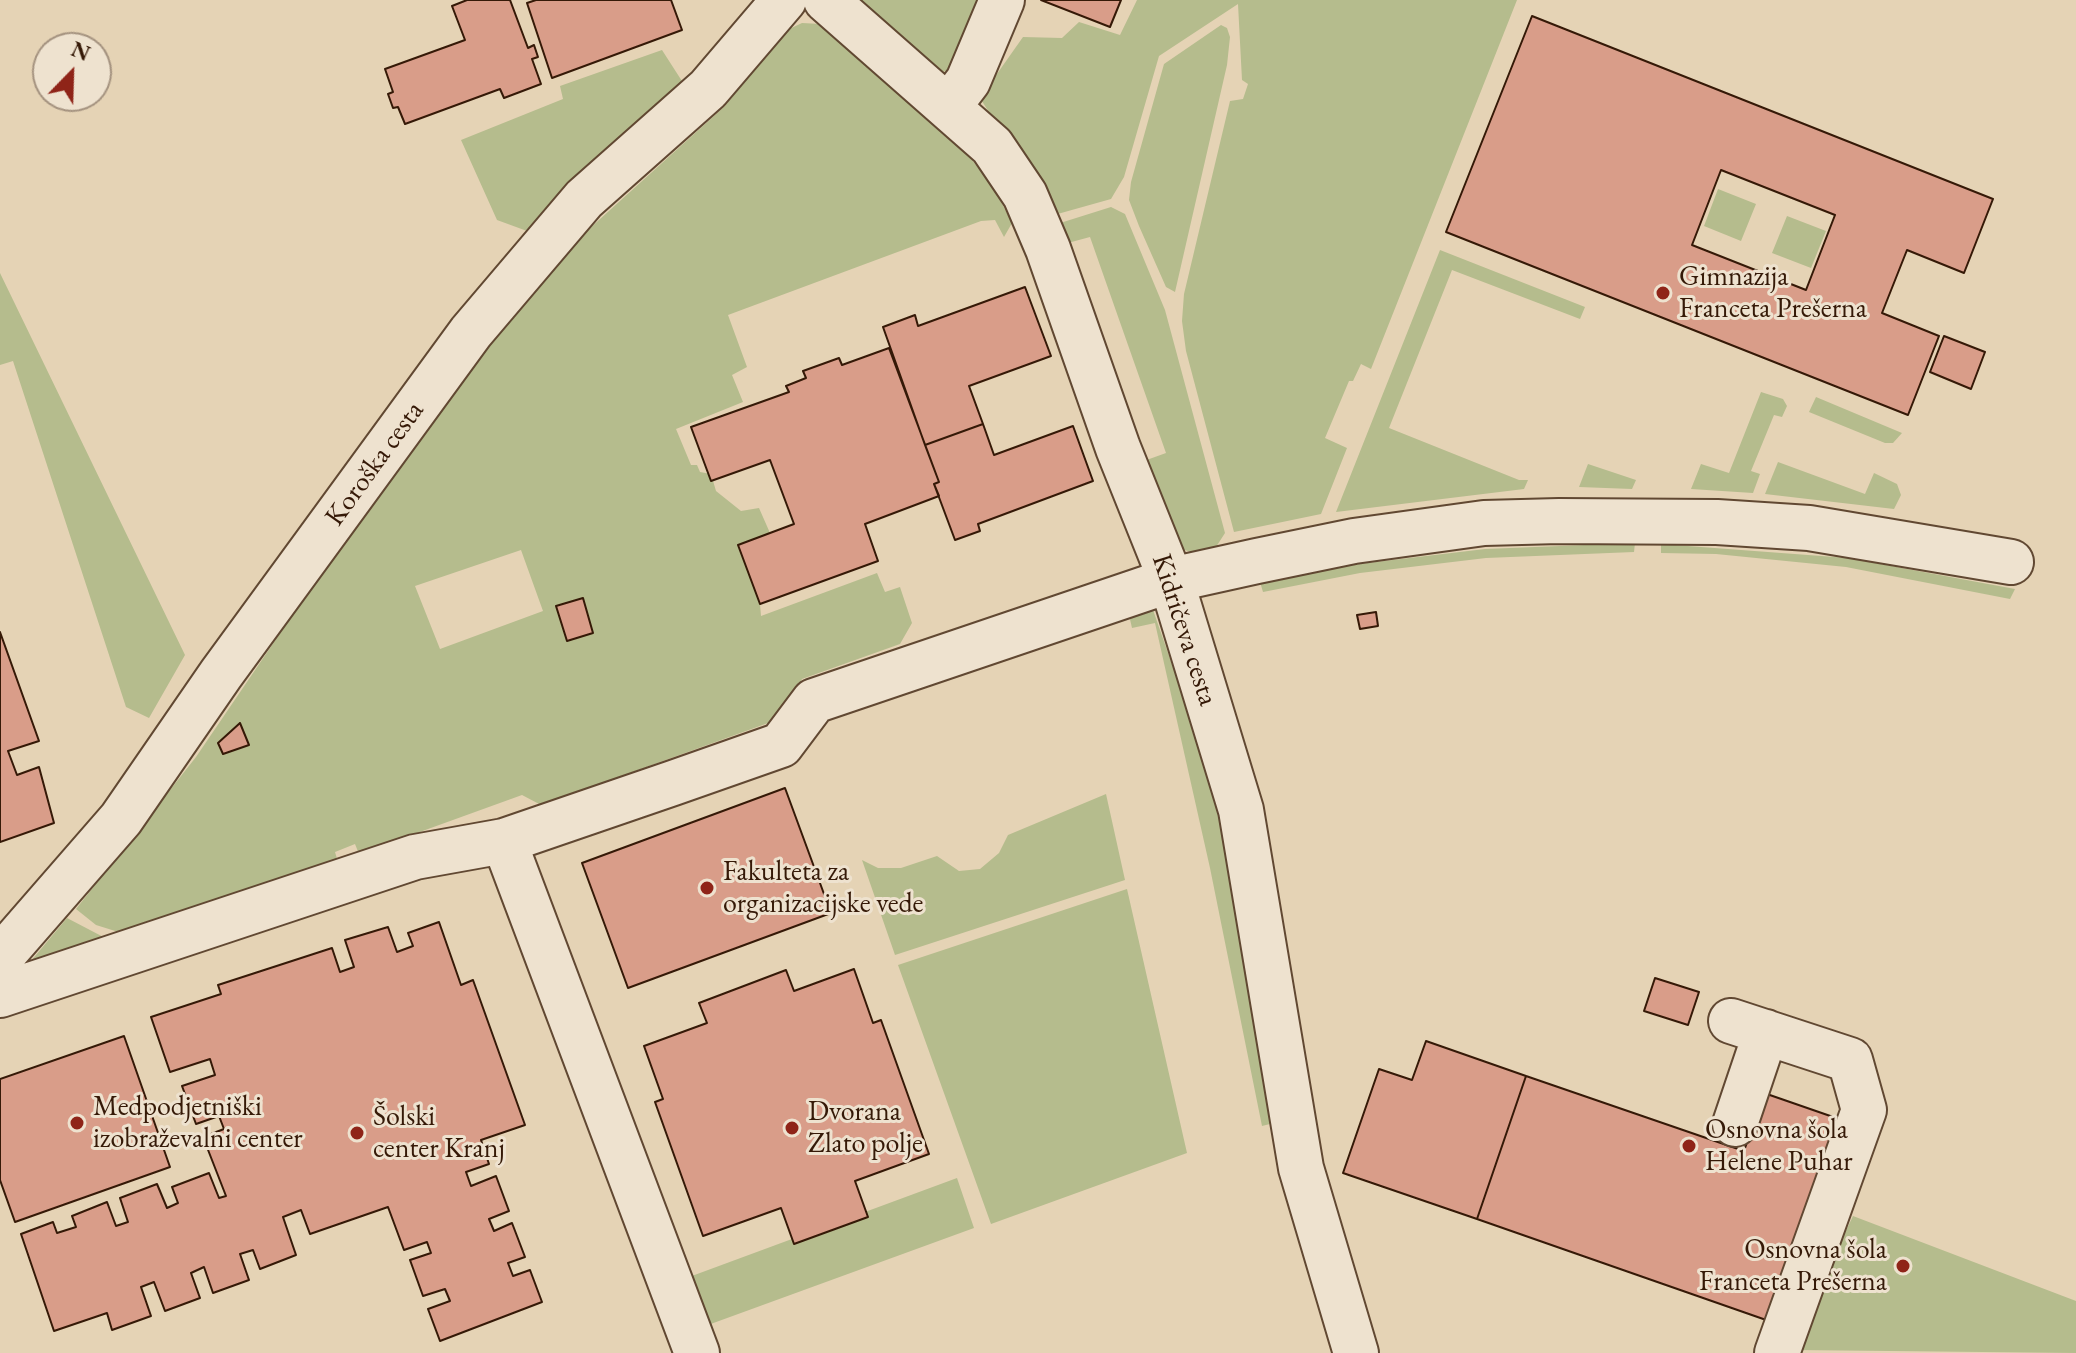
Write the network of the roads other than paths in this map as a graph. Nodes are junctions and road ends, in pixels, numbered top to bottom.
1 (784, 0) edge
2 (826, 0) edge
3 (1002, 0) edge
4 (949, 106) junction
5 (2011, 562) dead end
6 (1171, 580) junction
7 (504, 841) junction
8 (0, 958) edge
9 (0, 995) edge
10 (1735, 1124) dead end
11 (697, 1353) edge
12 (1356, 1353) edge
13 (1777, 1353) edge

1 - 8 street, Koroška cesta
2 - 4 street, Kidričeva cesta
3 - 4 street
4 - 6 street, Kidričeva cesta
5 - 6 street
6 - 7 street
6 - 12 street, Kidričeva cesta
7 - 9 street
7 - 11 street
10 - 13 street

